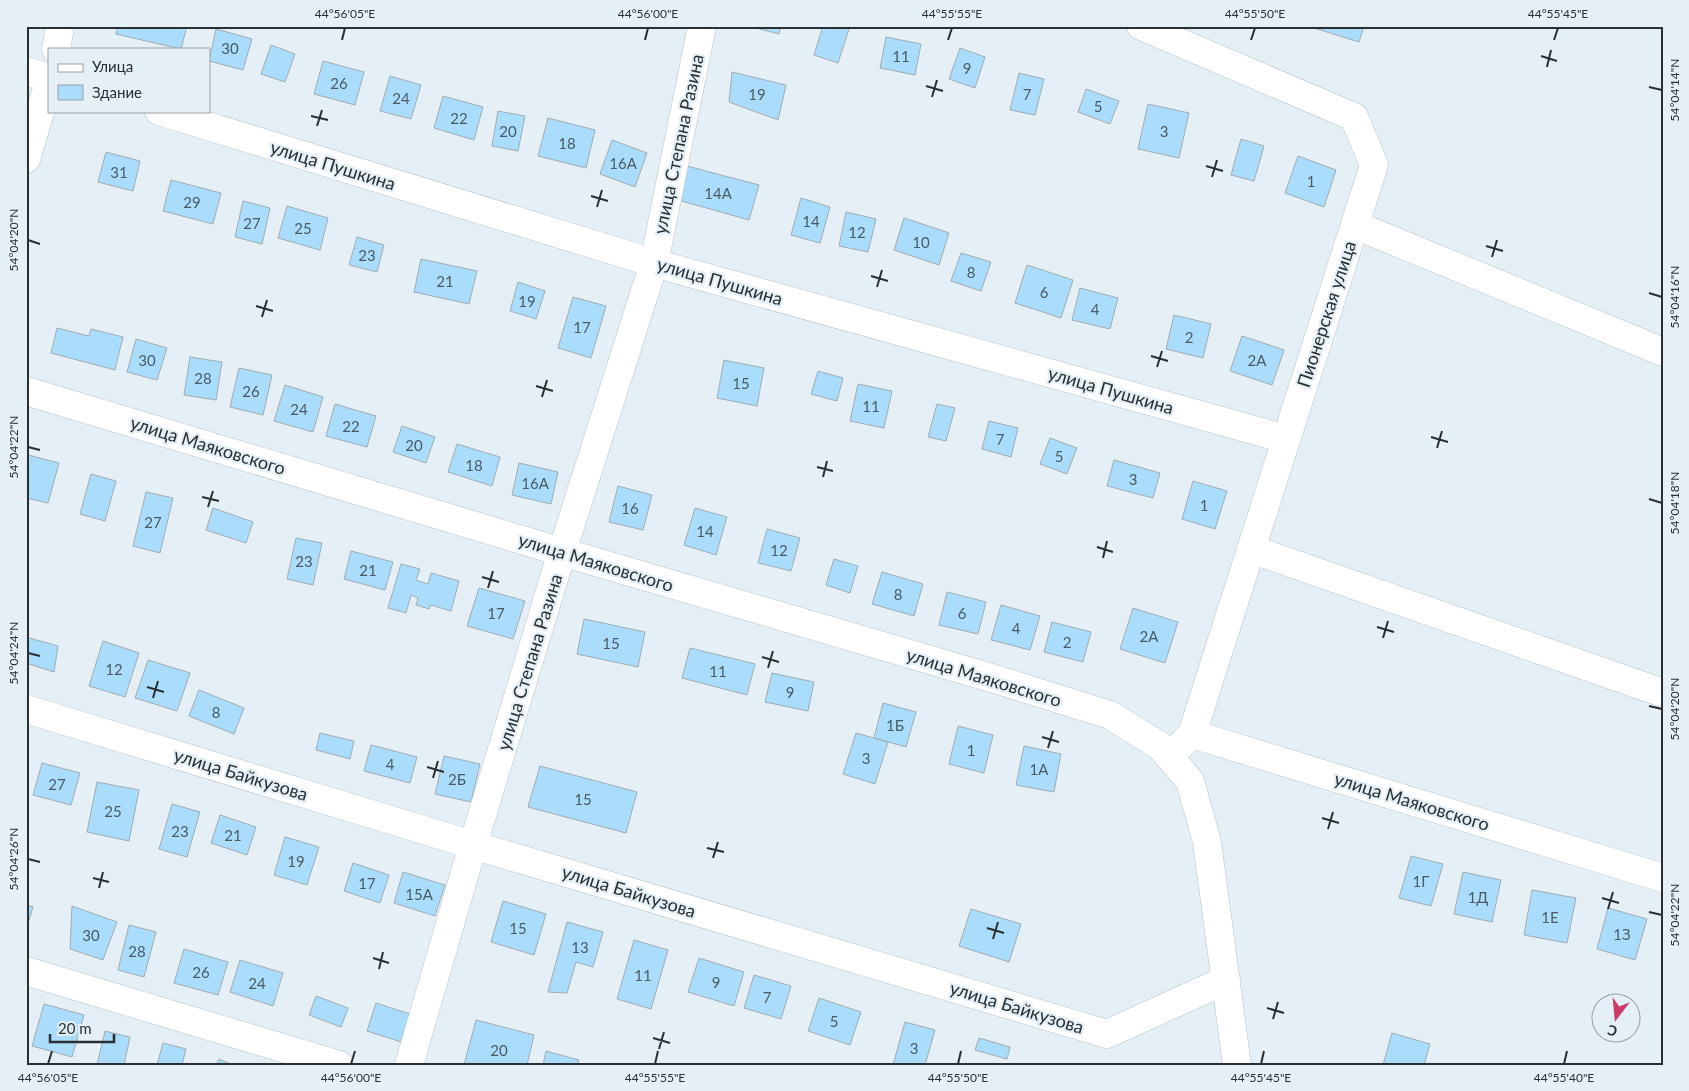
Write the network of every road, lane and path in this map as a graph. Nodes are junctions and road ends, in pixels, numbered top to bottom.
1 (60, 26) edge
2 (702, 26) edge
3 (1141, 26) edge
4 (56, 48) edge
5 (26, 71) edge
6 (48, 78) edge
7 (48, 85) edge
8 (162, 112) edge
9 (26, 159) edge
10 (1355, 225) junction
11 (654, 263) junction
12 (1663, 352) edge
13 (26, 391) edge
14 (1286, 439) junction
15 (1250, 550) junction
16 (562, 552) junction
17 (1663, 693) edge
18 (26, 709) edge
19 (1192, 734) junction
20 (1165, 752) junction
21 (473, 845) junction
22 (1663, 878) edge
23 (26, 971) edge
24 (1226, 980) junction
25 (339, 1065) edge
26 (410, 1065) edge
27 (1237, 1065) edge

1 - 4 street
2 - 11 street, улица Степана Разина
3 - 10 street, Пионерская улица
5 - 6 street
7 - 9 street
8 - 11 street, улица Пушкина
10 - 12 street
10 - 14 street, Пионерская улица
11 - 14 street, улица Пушкина
11 - 16 street, улица Степана Разина
13 - 16 street, улица Маяковского
14 - 15 street, Пионерская улица
15 - 17 street
15 - 19 street, Пионерская улица
16 - 20 street, улица Маяковского
16 - 21 street, улица Степана Разина
18 - 21 street, улица Байкузова
19 - 20 street
19 - 22 street, улица Маяковского
20 - 24 street, улица Маяковского
21 - 24 street, улица Байкузова
21 - 26 street, улица Степана Разина
23 - 25 street
24 - 27 street, улица Маяковского

